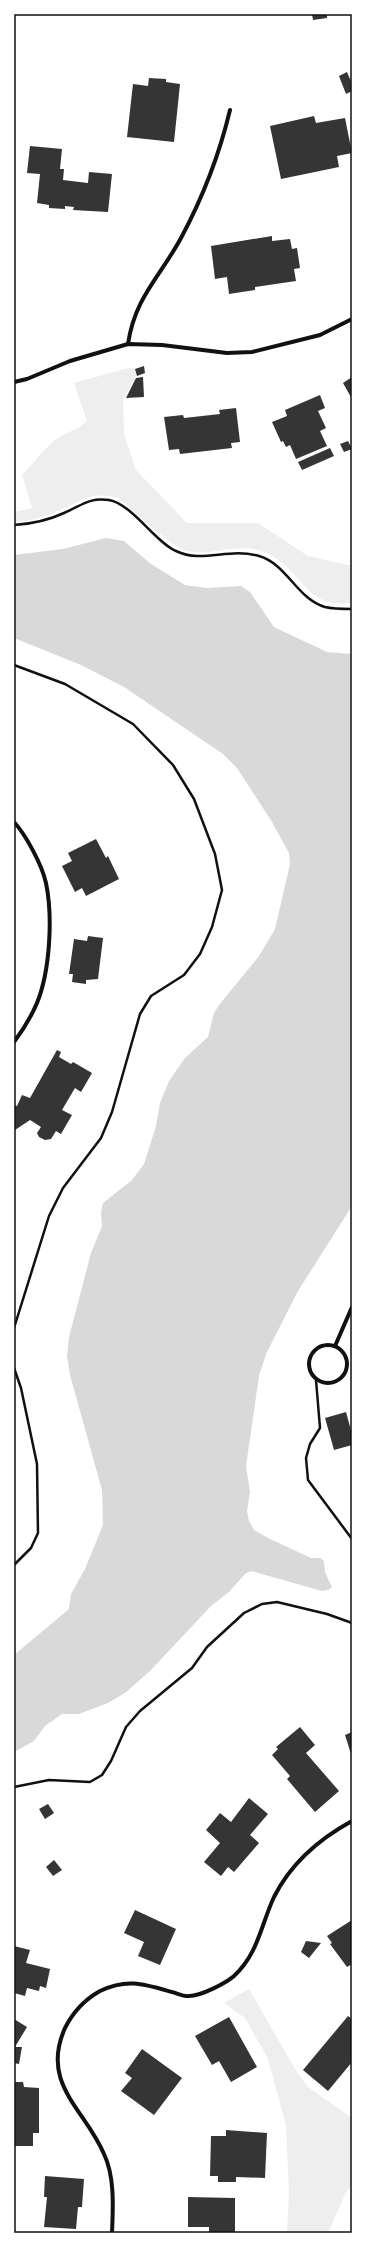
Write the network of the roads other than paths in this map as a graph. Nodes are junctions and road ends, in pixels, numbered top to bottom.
1 (230, 110) dead end
2 (352, 319) edge
3 (128, 344) junction
4 (14, 382) edge
5 (14, 822) edge
6 (14, 1042) edge
7 (352, 1307) edge
8 (335, 1346) junction
9 (352, 1820) edge
10 (112, 2233) edge

1 - 3 street
2 - 3 street
3 - 4 street
5 - 6 street
7 - 8 street
8 - 8 street
9 - 10 street

